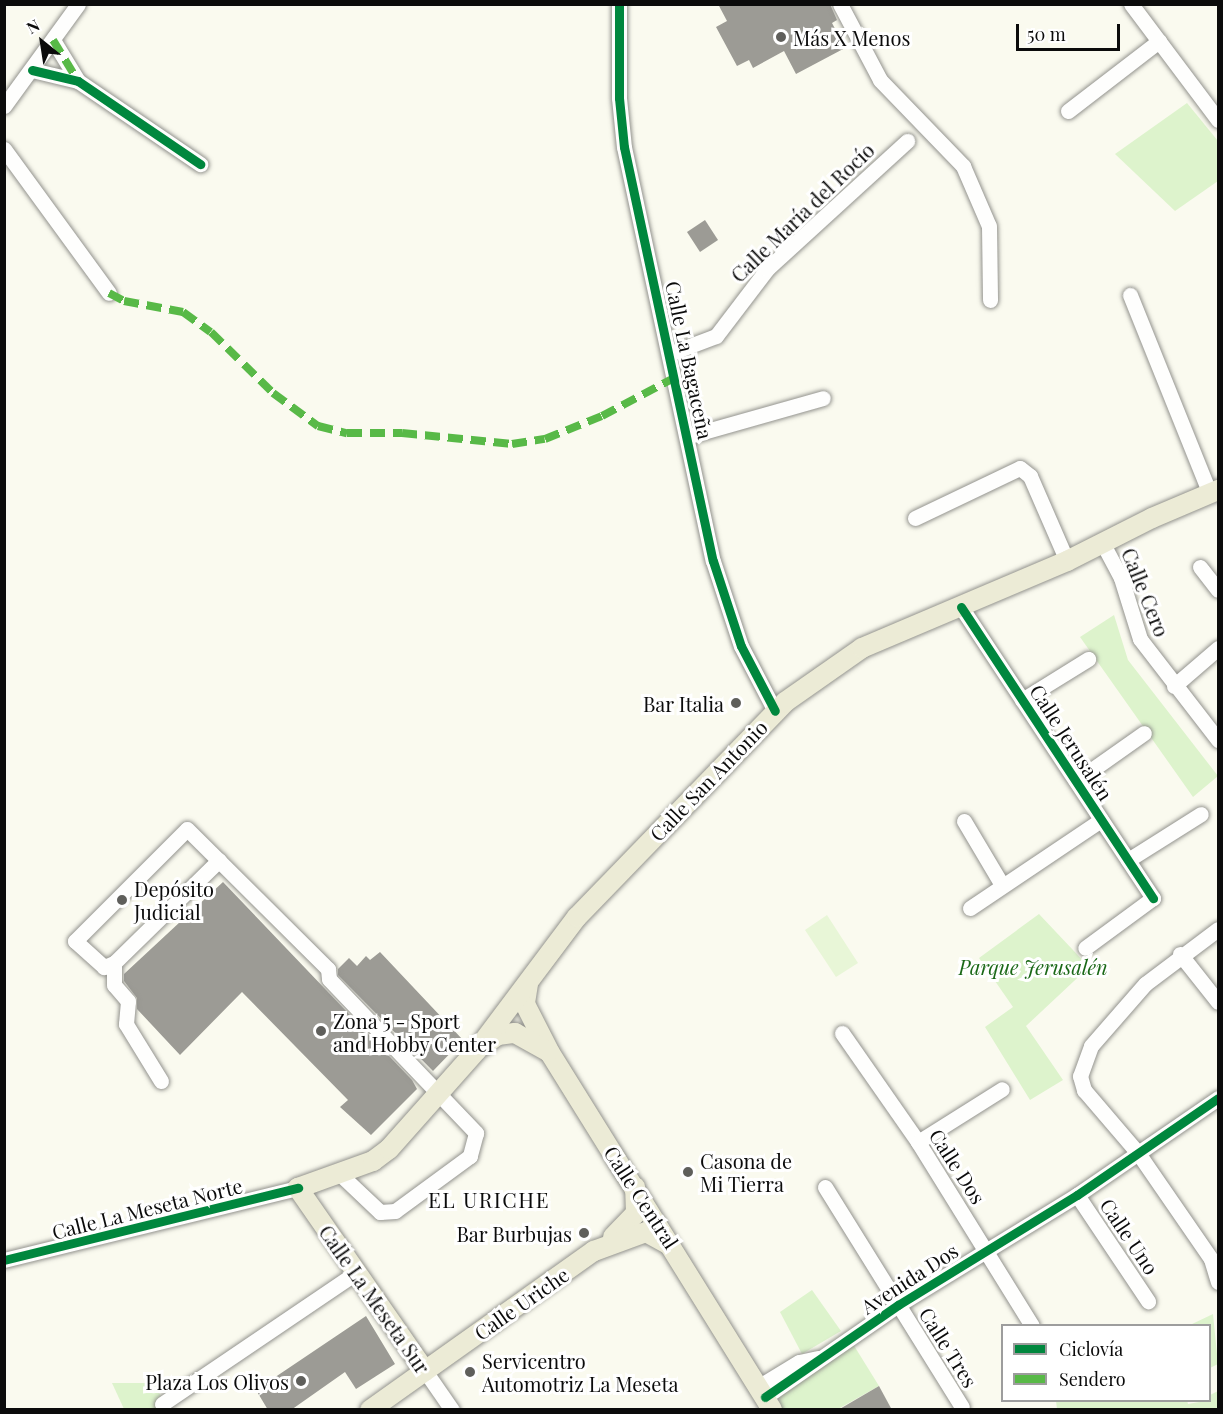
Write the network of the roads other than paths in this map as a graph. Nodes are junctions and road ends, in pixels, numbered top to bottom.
1 (78, 4) edge
2 (619, 4) edge
3 (840, 4) edge
4 (1131, 4) edge
5 (54, 40) junction
6 (1159, 41) junction
7 (32, 70) junction
8 (78, 81) junction
9 (4, 106) edge
10 (1068, 111) dead end
11 (1218, 120) edge
12 (908, 141) dead end
13 (4, 149) edge
14 (200, 164) dead end
15 (109, 293) dead end
16 (1130, 295) dead end
17 (990, 300) dead end
18 (671, 353) junction
19 (822, 398) dead end
20 (689, 436) junction
21 (1214, 492) edge
22 (915, 518) dead end
23 (1103, 544) junction
24 (1067, 561) junction
25 (1200, 567) dead end
26 (1218, 590) edge
27 (961, 607) junction
28 (1218, 648) edge
29 (1088, 659) dead end
30 (1174, 686) junction
31 (1022, 700) junction
32 (775, 711) junction
33 (1144, 733) dead end
34 (1218, 740) edge
35 (1076, 781) junction
36 (1201, 814) dead end
37 (1101, 820) junction
38 (964, 821) dead end
39 (219, 860) junction
40 (1128, 860) junction
41 (1002, 885) junction
42 (970, 908) dead end
43 (1218, 929) edge
44 (1084, 948) dead end
45 (1180, 954) junction
46 (114, 963) junction
47 (529, 982) junction
48 (1218, 1002) edge
49 (842, 1033) dead end
50 (477, 1050) junction
51 (550, 1053) junction
52 (160, 1081) dead end
53 (1002, 1089) dead end
54 (439, 1096) junction
55 (1218, 1098) edge
56 (918, 1142) junction
57 (1137, 1153) junction
58 (374, 1161) junction
59 (344, 1178) junction
60 (635, 1187) junction
61 (825, 1187) dead end
62 (298, 1188) junction
63 (1077, 1195) junction
64 (320, 1218) junction
65 (986, 1250) junction
66 (594, 1251) junction
67 (678, 1253) junction
68 (4, 1260) edge
69 (357, 1272) junction
70 (1218, 1282) edge
71 (1148, 1300) dead end
72 (898, 1305) junction
73 (1031, 1324) edge
74 (411, 1353) junction
75 (444, 1356) junction
76 (425, 1371) junction
77 (765, 1398) edge
78 (162, 1404) dead end
79 (962, 1407) dead end
80 (370, 1410) edge
81 (452, 1410) edge

1 - 5 street
2 - 18 street, Calle La Bagaceña
3 - 17 street
4 - 6 street
5 - 7 street
5 - 8 street
6 - 10 street
6 - 11 street
7 - 8 street
7 - 9 street
8 - 14 street
12 - 18 street, Calle María del Rocío
13 - 15 street
16 - 21 street
18 - 20 street, Calle La Bagaceña
19 - 20 street
20 - 32 street, Calle La Bagaceña
21 - 23 main road, Calle San Antonio
22 - 24 street
23 - 24 main road, Calle San Antonio
23 - 30 street, Calle Cero
24 - 27 main road, Calle San Antonio
25 - 26 street
27 - 31 street, Calle Jerusalén
27 - 32 main road, Calle San Antonio
28 - 30 street
29 - 31 street
30 - 34 street, Calle Cero
31 - 35 street, Calle Jerusalén
32 - 47 main road, Calle San Antonio
33 - 35 street
35 - 37 street, Calle Jerusalén
36 - 40 street
37 - 40 street, Calle Jerusalén
37 - 41 street
38 - 41 street
39 - 46 street
39 - 46 street
39 - 54 street
40 - 44 street, Calle Jerusalén
41 - 42 street
43 - 45 street
45 - 48 street
45 - 57 street
46 - 52 street
47 - 50 main road, Calle La Meseta Norte
47 - 51 main road, Calle Central
49 - 56 street, Calle Dos
50 - 51 main road
50 - 54 main road, Calle La Meseta Norte
51 - 60 main road, Calle Central
53 - 56 street
54 - 58 main road, Calle La Meseta Norte
54 - 59 street
55 - 57 street, Avenida Dos
56 - 65 street, Calle Dos
57 - 63 street, Avenida Dos
57 - 70 street
58 - 59 main road
58 - 62 main road, Calle La Meseta Norte
59 - 64 main road
60 - 66 main road
60 - 67 main road, Calle Central
61 - 72 street, Calle Tres
62 - 64 main road, Calle La Meseta Sur
62 - 68 street, Calle La Meseta Norte
63 - 65 street, Avenida Dos
63 - 71 street, Calle Uno
64 - 69 main road, Calle La Meseta Sur
65 - 72 street, Avenida Dos
65 - 73 street, Calle Dos
66 - 67 main road, Calle Uriche
66 - 75 main road, Calle Uriche
67 - 77 main road, Calle Central
69 - 74 main road, Calle La Meseta Sur
69 - 78 street
72 - 77 street, Avenida Dos
72 - 79 street, Calle Tres
74 - 75 main road
74 - 76 main road, Calle La Meseta Sur
75 - 76 main road, Calle Uriche
76 - 80 main road, Calle Uriche
76 - 81 street, Calle La Meseta Sur

